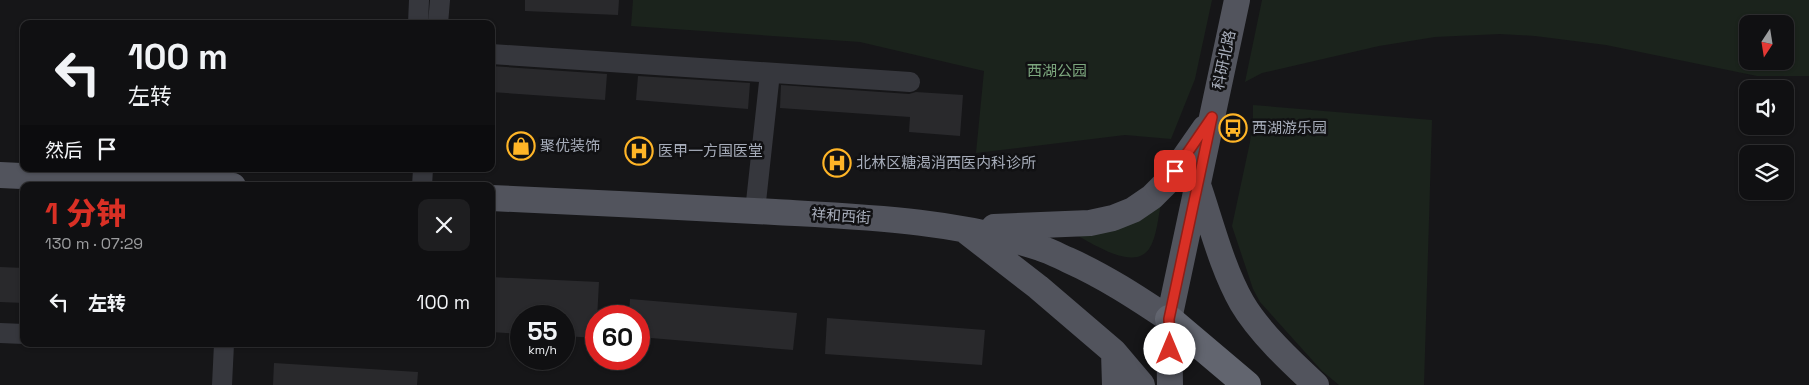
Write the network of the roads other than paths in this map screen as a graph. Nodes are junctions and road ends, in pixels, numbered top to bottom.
1 (419, 0) edge
2 (440, 0) edge
3 (1237, 0) edge
4 (418, 20) edge
5 (438, 20) edge
6 (495, 54) edge
7 (770, 73) junction
8 (910, 82) dead end
9 (1212, 117) junction
10 (0, 175) edge
11 (146, 182) edge
12 (1198, 184) junction
13 (495, 198) edge
14 (755, 211) junction
15 (962, 229) junction
16 (1169, 319) junction
17 (0, 333) edge
18 (20, 334) edge
19 (224, 347) edge
20 (1114, 352) junction
21 (1234, 380) edge
22 (222, 385) edge
23 (1115, 385) edge
24 (1142, 385) edge
25 (1170, 385) edge
26 (1316, 385) edge

1 - 4 street
2 - 5 street
3 - 9 main road, 科研北路
6 - 7 street
7 - 8 street
7 - 14 street
9 - 12 main road, 科研北路
9 - 15 main road
10 - 11 main road
12 - 16 main road, 科研北路
12 - 26 main road
13 - 14 main road, 祥和西街
14 - 15 main road, 祥和西街
15 - 16 main road, 祥和西街
15 - 20 main road
16 - 21 highway
16 - 25 main road, 科研北路
17 - 18 street
19 - 22 street
20 - 23 main road
20 - 24 main road

